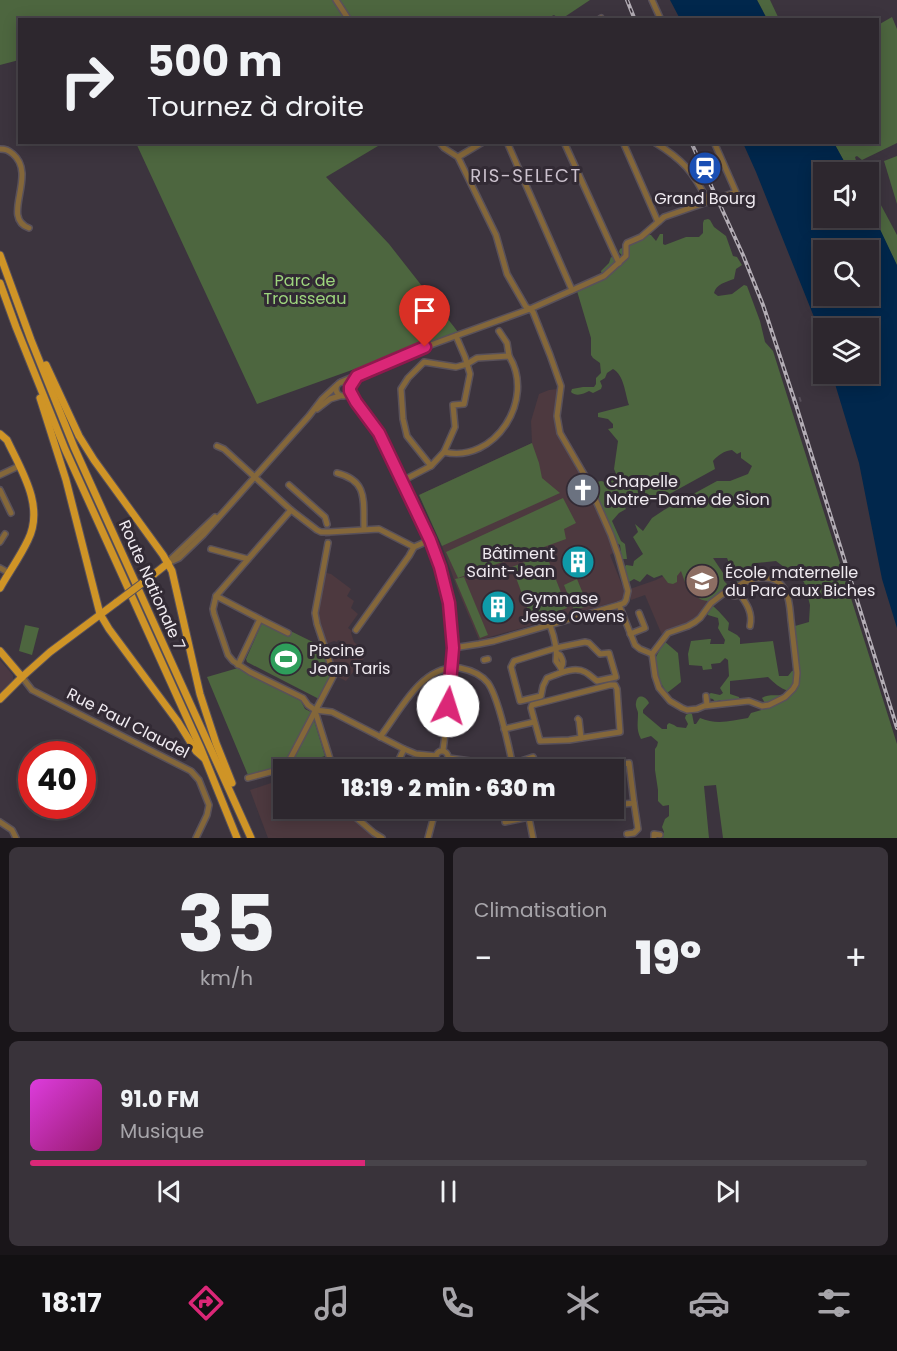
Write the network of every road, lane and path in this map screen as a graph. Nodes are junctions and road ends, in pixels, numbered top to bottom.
1 (336, 0) edge
2 (652, 0) edge
3 (348, 18) edge
4 (660, 18) edge
5 (442, 144) edge
6 (480, 144) edge
7 (508, 144) edge
8 (565, 144) edge
9 (624, 144) edge
10 (657, 144) edge
11 (715, 144) edge
12 (0, 152) edge
13 (458, 157) junction
14 (13, 194) dead end
15 (708, 202) junction
16 (11, 217) dead end
17 (658, 222) junction
18 (29, 228) dead end
19 (0, 255) edge
20 (619, 263) junction
21 (0, 283) edge
22 (572, 290) junction
23 (530, 309) junction
24 (499, 331) dead end
25 (456, 336) junction
26 (32, 340) junction
27 (509, 356) junction
28 (29, 360) junction
29 (466, 364) junction
30 (357, 376) junction
31 (339, 384) junction
32 (350, 389) junction
33 (343, 396) junction
34 (356, 402) junction
35 (309, 416) junction
36 (0, 434) edge
37 (217, 446) dead end
38 (444, 452) junction
39 (19, 466) junction
40 (431, 466) junction
41 (337, 473) dead end
42 (0, 475) edge
43 (254, 476) junction
44 (402, 481) junction
45 (289, 485) dead end
46 (0, 490) edge
47 (291, 510) junction
48 (11, 513) dead end
49 (327, 524) tunnel mouth
50 (364, 529) junction
51 (5, 534) dead end
52 (430, 540) junction
53 (0, 542) edge
54 (328, 543) tunnel mouth
55 (414, 547) junction
56 (211, 549) dead end
57 (248, 559) junction
58 (168, 563) junction
59 (0, 568) edge
60 (9, 573) junction
61 (0, 588) edge
62 (738, 590) junction
63 (216, 596) junction
64 (619, 605) junction
65 (639, 613) dead end
66 (100, 614) junction
67 (260, 619) junction
68 (548, 625) junction
69 (652, 625) dead end
70 (750, 626) dead end
71 (645, 628) junction
72 (356, 630) dead end
73 (288, 633) dead end
74 (630, 634) junction
75 (453, 648) junction
76 (0, 651) edge
77 (556, 651) junction
78 (652, 654) junction
79 (238, 665) junction
80 (452, 668) junction
81 (562, 670) junction
82 (22, 677) junction
83 (705, 696) dead end
84 (0, 699) edge
85 (707, 705) junction
86 (315, 712) junction
87 (578, 719) dead end
88 (534, 722) junction
89 (504, 729) junction
90 (380, 736) junction
91 (581, 738) junction
92 (404, 749) junction
93 (443, 750) junction
94 (436, 756) junction
95 (448, 758) joint
96 (205, 759) junction
97 (329, 759) edge
98 (399, 759) edge
99 (437, 759) edge
100 (455, 759) edge
101 (511, 759) edge
102 (624, 764) edge
103 (248, 778) dead end
104 (634, 803) junction
105 (624, 804) edge
106 (358, 819) edge
107 (433, 819) edge
108 (519, 819) edge
109 (529, 819) edge
110 (0, 822) edge
111 (504, 822) dead end
112 (627, 834) dead end
113 (251, 836) edge
114 (16, 838) edge
115 (196, 838) edge
116 (237, 838) edge
117 (382, 838) edge
118 (428, 838) edge
119 (533, 838) edge

1 - 3 street
2 - 4 street
5 - 13 street
6 - 13 street
7 - 22 street
8 - 20 street
9 - 17 street
10 - 15 street
11 - 15 street
12 - 14 street
13 - 23 street
15 - 17 street
16 - 18 street
17 - 20 street
19 - 26 main road
20 - 22 street
21 - 28 main road
22 - 23 street
23 - 25 street
23 - 64 street
24 - 27 street
25 - 29 street
25 - 30 street
26 - 58 main road
26 - 113 main road, Route Nationale 7
27 - 29 street
27 - 38 street
28 - 66 main road
28 - 96 main road, Route Nationale 7
29 - 38 street
29 - 40 street
30 - 31 street
30 - 32 street
31 - 32 street
31 - 33 street
31 - 35 street
32 - 33 street
32 - 34 street
33 - 34 street
33 - 35 street
34 - 44 street
35 - 43 street
36 - 39 main road
37 - 43 street
38 - 40 street
39 - 42 street
39 - 60 main road
40 - 44 street
41 - 50 street
43 - 47 street
43 - 58 street
44 - 52 street
45 - 49 street
46 - 48 street
47 - 50 street
47 - 57 street
50 - 55 street
51 - 53 street
52 - 55 street
52 - 75 street
54 - 86 street
55 - 72 street
56 - 57 street
57 - 63 street
58 - 66 main road, bridge
58 - 113 main road
59 - 60 street
60 - 61 main road
62 - 70 street
62 - 78 street
62 - 85 street
63 - 67 street
63 - 79 street
64 - 68 street
64 - 74 street
65 - 71 street
66 - 82 main road
66 - 96 main road
67 - 73 street
67 - 79 street
68 - 75 street
68 - 77 street
69 - 71 street
71 - 74 street
74 - 78 street
75 - 80 street
76 - 82 main road
77 - 81 street
77 - 81 street
77 - 81 street
78 - 85 street
79 - 86 street
80 - 89 street
80 - 90 street
80 - 93 street
82 - 84 main road
82 - 115 street, Rue Paul Claudel
83 - 85 street
86 - 90 street
86 - 97 street
86 - 103 street
87 - 91 street
88 - 89 street
88 - 91 street
88 - 91 street
89 - 101 street
90 - 92 street
92 - 94 street
92 - 98 street
93 - 94 street
93 - 95 street
94 - 99 street
95 - 100 street
96 - 116 main road, Route Nationale 7
102 - 104 street
104 - 105 street
104 - 112 street
106 - 117 street
107 - 118 street
108 - 111 street
109 - 119 street
110 - 114 street

